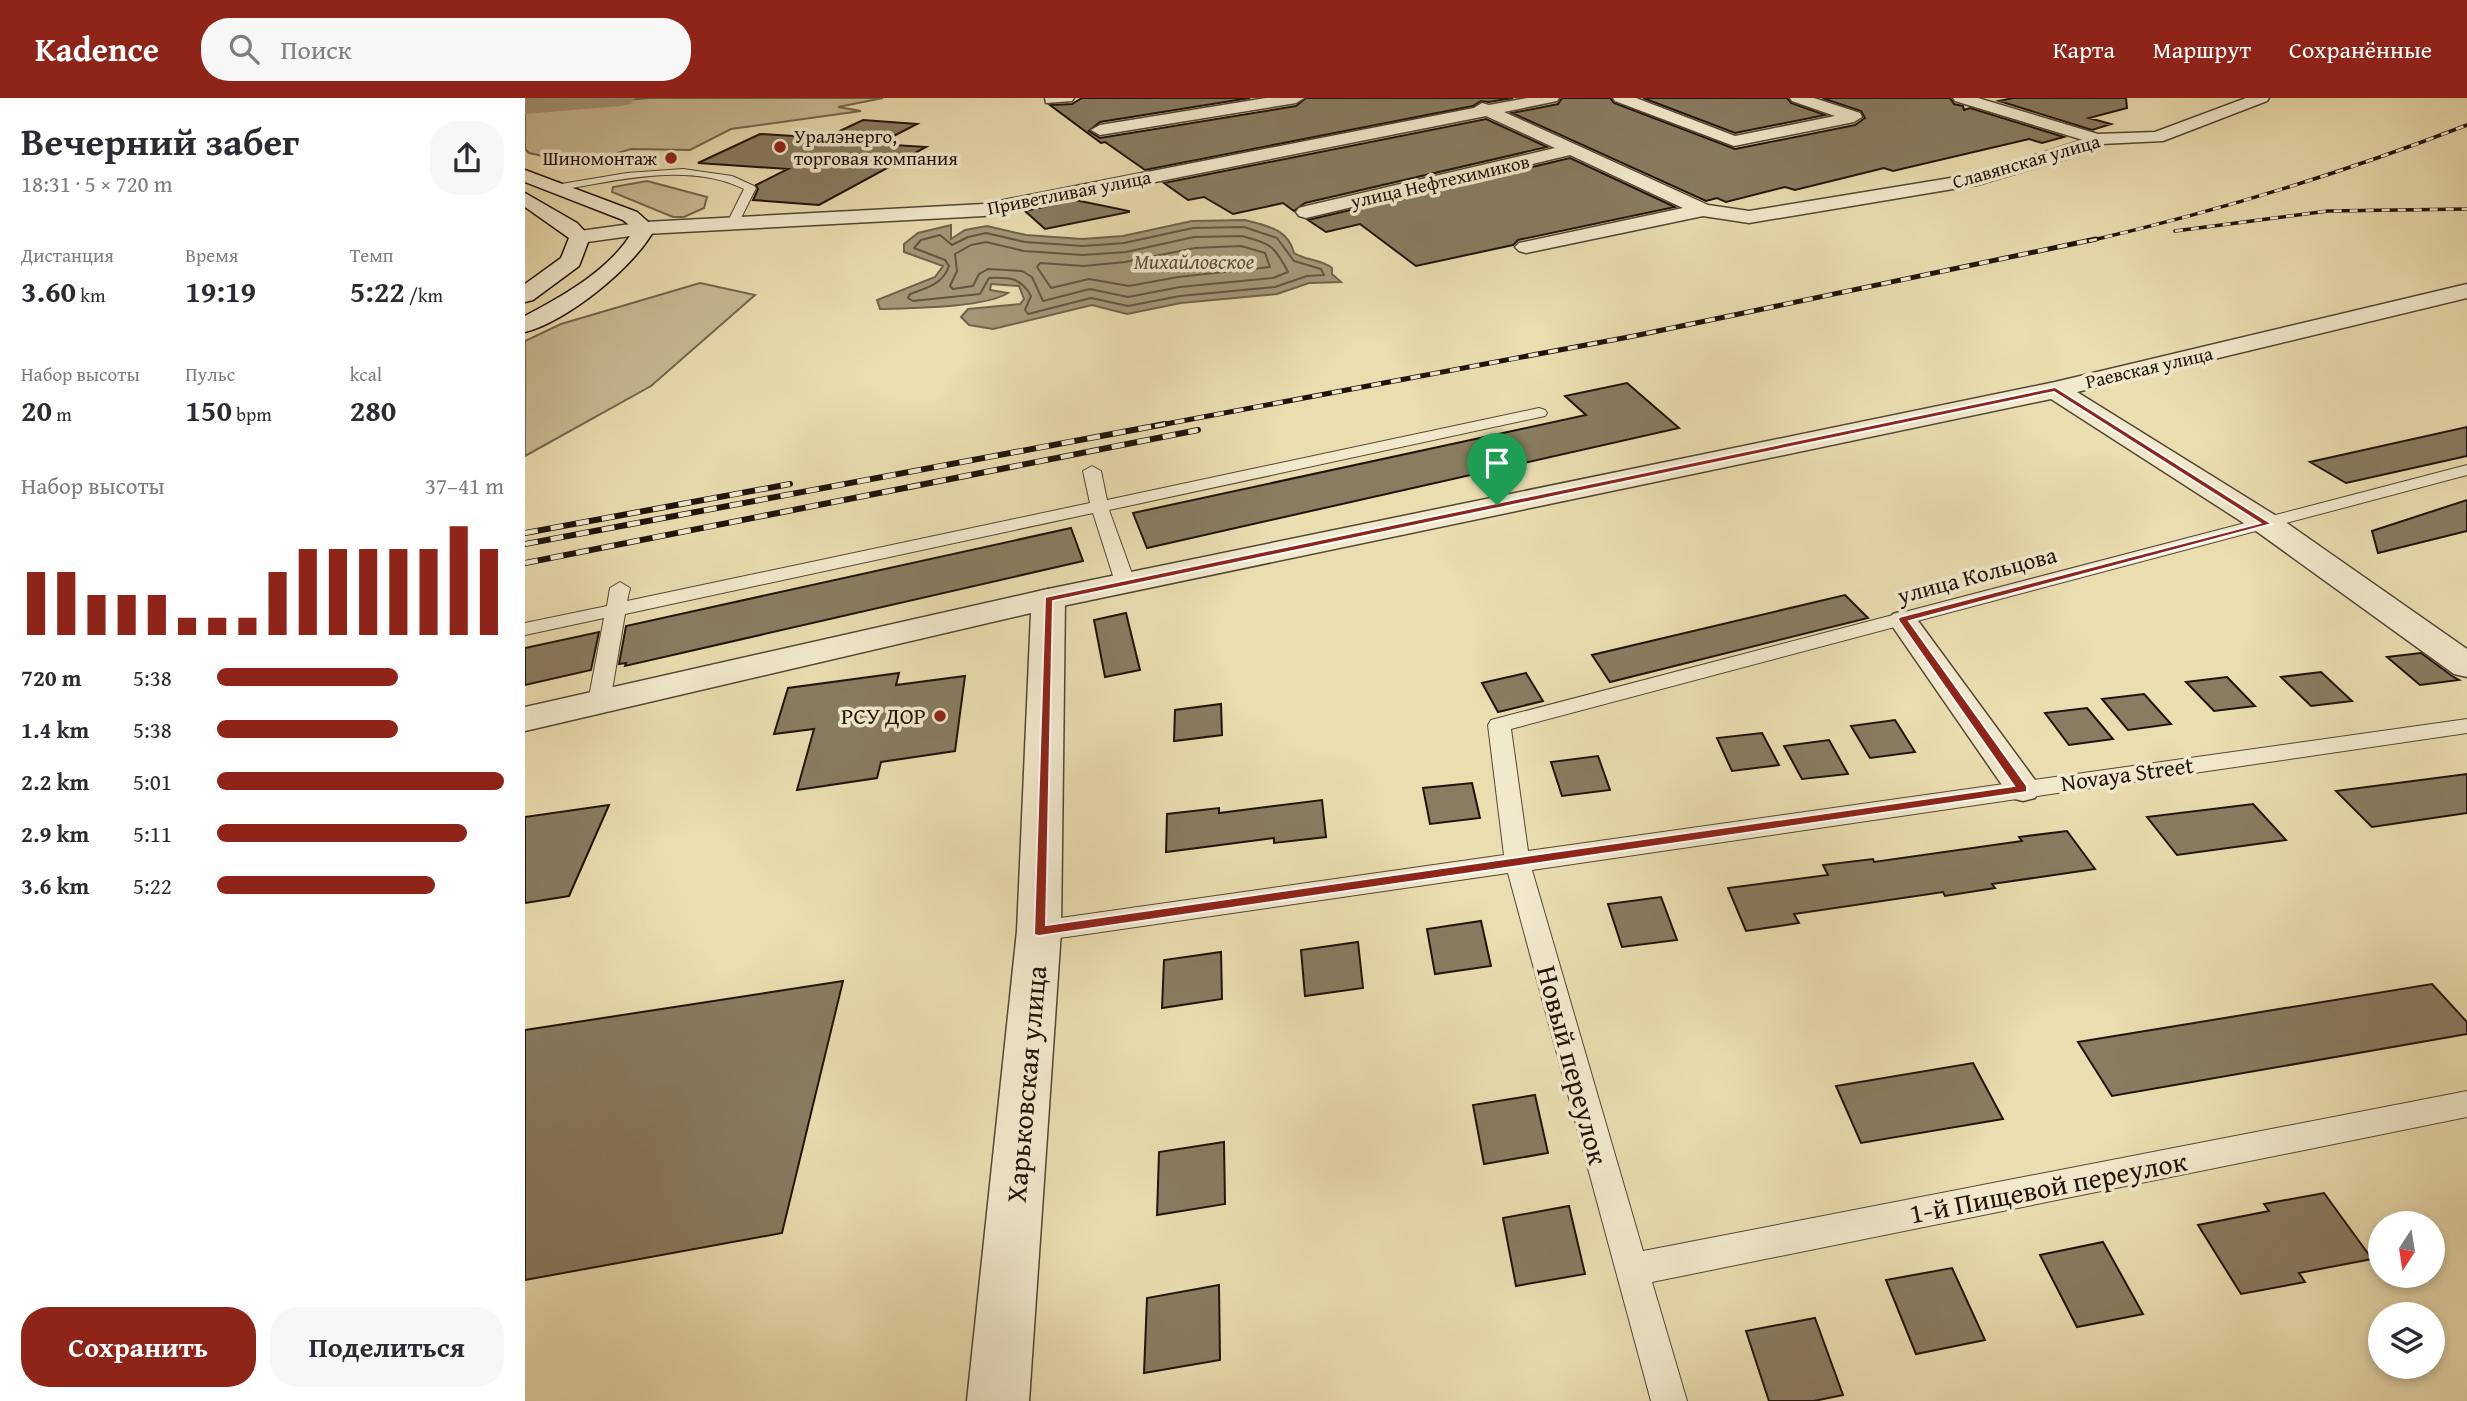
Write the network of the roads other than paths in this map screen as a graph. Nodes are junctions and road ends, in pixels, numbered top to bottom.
1 (1209, 98) edge
2 (1296, 98) edge
3 (1461, 98) edge
4 (1551, 98) edge
5 (1621, 98) edge
6 (1798, 98) edge
7 (1961, 98) edge
8 (2261, 98) edge
9 (1227, 109) junction
10 (1487, 110) junction
11 (1248, 122) dead end
12 (1100, 130) dead end
13 (1269, 136) dead end
14 (2098, 139) junction
15 (1290, 149) junction
16 (1574, 149) junction
17 (525, 176) edge
18 (555, 188) junction
19 (525, 199) edge
20 (1703, 210) junction
21 (1306, 212) dead end
22 (733, 223) junction
23 (645, 228) junction
24 (580, 237) junction
25 (1526, 247) dead end
26 (2467, 292) edge
27 (525, 295) edge
28 (525, 326) edge
29 (2055, 390) junction
30 (1539, 412) dead end
31 (2467, 470) edge
32 (1092, 471) dead end
33 (1099, 506) junction
34 (2267, 524) junction
35 (1125, 582) junction
36 (620, 588) dead end
37 (1048, 599) junction
38 (615, 610) junction
39 (1903, 620) junction
40 (525, 629) edge
41 (2467, 666) edge
42 (599, 702) junction
43 (525, 719) edge
44 (1499, 725) joint
45 (2467, 726) edge
46 (2023, 789) junction
47 (1517, 862) junction
48 (1039, 931) junction
49 (2467, 1104) edge
50 (1630, 1270) junction
51 (998, 1401) edge
52 (1669, 1401) edge

1 - 9 street
2 - 9 street
3 - 10 street
4 - 10 street, Приветливая улица
5 - 6 street
7 - 14 street
8 - 14 street, Славянская улица
9 - 11 street
9 - 12 street
10 - 15 street, Приветливая улица
10 - 16 street
13 - 15 street
14 - 20 street, Славянская улица
15 - 22 street, Приветливая улица
16 - 20 street
16 - 21 street, улица Нефтехимиков
17 - 18 street
18 - 22 lane
18 - 23 street
19 - 24 street
20 - 25 street
22 - 23 street, Приветливая улица
23 - 24 street, Приветливая улица
23 - 28 street
24 - 27 street
26 - 29 street, Раевская улица
29 - 34 street
29 - 35 street, Раевская улица
30 - 33 lane
31 - 34 lane, улица Кольцова
32 - 33 lane
33 - 35 lane
33 - 38 lane
34 - 39 lane, улица Кольцова
34 - 41 street
35 - 37 street, Раевская улица
36 - 38 lane
37 - 42 street, Раевская улица
37 - 48 street, Харьковская улица
38 - 40 lane
38 - 42 lane
39 - 44 lane, улица Кольцова
39 - 46 street
42 - 43 street, Раевская улица
44 - 47 lane, Новый переулок
45 - 46 lane, Novaya Street
46 - 47 lane, Novaya Street
47 - 48 lane, Novaya Street
47 - 50 lane, Новый переулок
48 - 51 street, Харьковская улица
49 - 50 lane, 1-й Пищевой переулок
50 - 52 lane, Новый переулок

